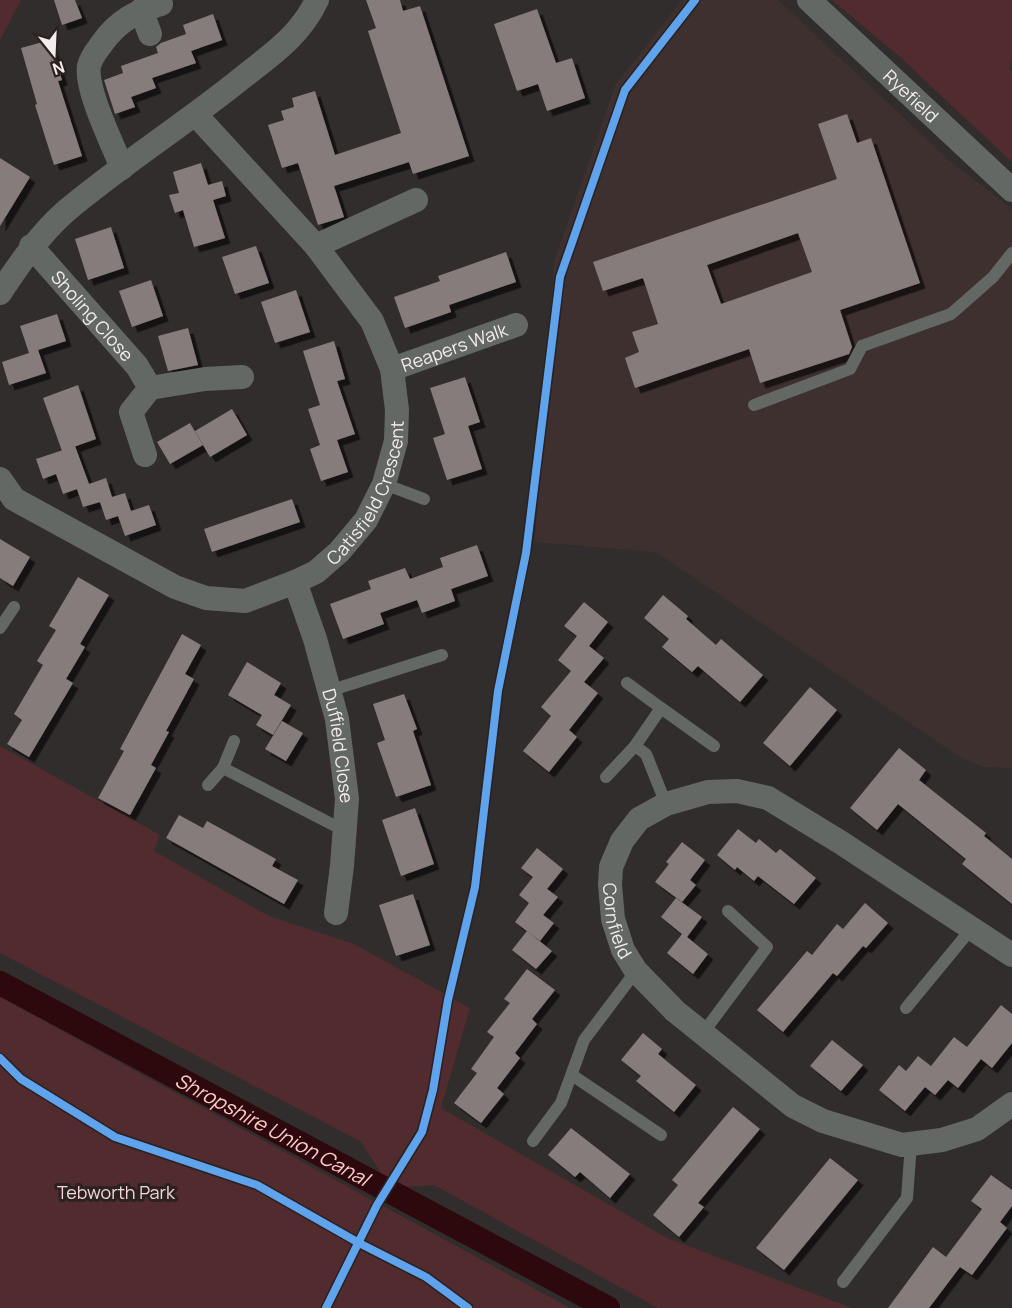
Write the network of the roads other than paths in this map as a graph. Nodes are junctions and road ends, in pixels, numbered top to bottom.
1 (317, 0) edge
2 (809, 0) edge
3 (150, 34) dead end
4 (196, 115) junction
5 (122, 168) junction
6 (1012, 190) edge
7 (416, 200) dead end
8 (31, 246) junction
9 (316, 246) junction
10 (1012, 253) edge
11 (0, 293) edge
12 (516, 325) dead end
13 (392, 369) junction
14 (242, 377) dead end
15 (150, 388) junction
16 (754, 405) dead end
17 (145, 455) dead end
18 (0, 479) edge
19 (384, 484) junction
20 (424, 499) dead end
21 (295, 582) junction
22 (14, 607) dead end
23 (0, 628) edge
24 (442, 655) dead end
25 (627, 683) dead end
26 (329, 691) junction
27 (661, 708) junction
28 (234, 741) dead end
29 (635, 746) junction
30 (714, 746) dead end
31 (223, 768) junction
32 (606, 777) dead end
33 (208, 785) dead end
34 (666, 804) junction
35 (345, 831) junction
36 (728, 911) dead end
37 (336, 913) dead end
38 (972, 928) junction
39 (1012, 955) edge
40 (636, 971) junction
41 (906, 1008) dead end
42 (703, 1033) junction
43 (572, 1075) junction
44 (1012, 1104) edge
45 (661, 1135) dead end
46 (533, 1141) dead end
47 (911, 1144) junction
48 (843, 1282) dead end

1 - 4 street
2 - 6 street, Ryefield
3 - 5 street
4 - 5 street
4 - 9 street, Catisfield Crescent
5 - 8 street
7 - 9 street
8 - 11 street
8 - 15 street, Sholing Close
9 - 13 street, Catisfield Crescent
10 - 16 lane
12 - 13 street, Reapers Walk
13 - 19 street, Catisfield Crescent
14 - 15 street
15 - 17 street
18 - 21 street, Catisfield Crescent
19 - 20 lane
19 - 21 street, Catisfield Crescent
21 - 26 street, Duffield Close
22 - 23 lane
24 - 26 lane
25 - 27 lane
26 - 35 street, Duffield Close
27 - 29 lane
27 - 30 lane
28 - 31 lane
29 - 32 lane
29 - 34 lane
31 - 33 lane
31 - 35 lane
34 - 38 street, Cornfield
34 - 40 street, Cornfield
35 - 37 street, Duffield Close
36 - 42 lane
38 - 39 street, Cornfield
38 - 41 lane
40 - 42 street, Cornfield
40 - 43 lane
42 - 47 street, Cornfield
43 - 45 lane
43 - 46 lane
44 - 47 street, Cornfield
47 - 48 lane

